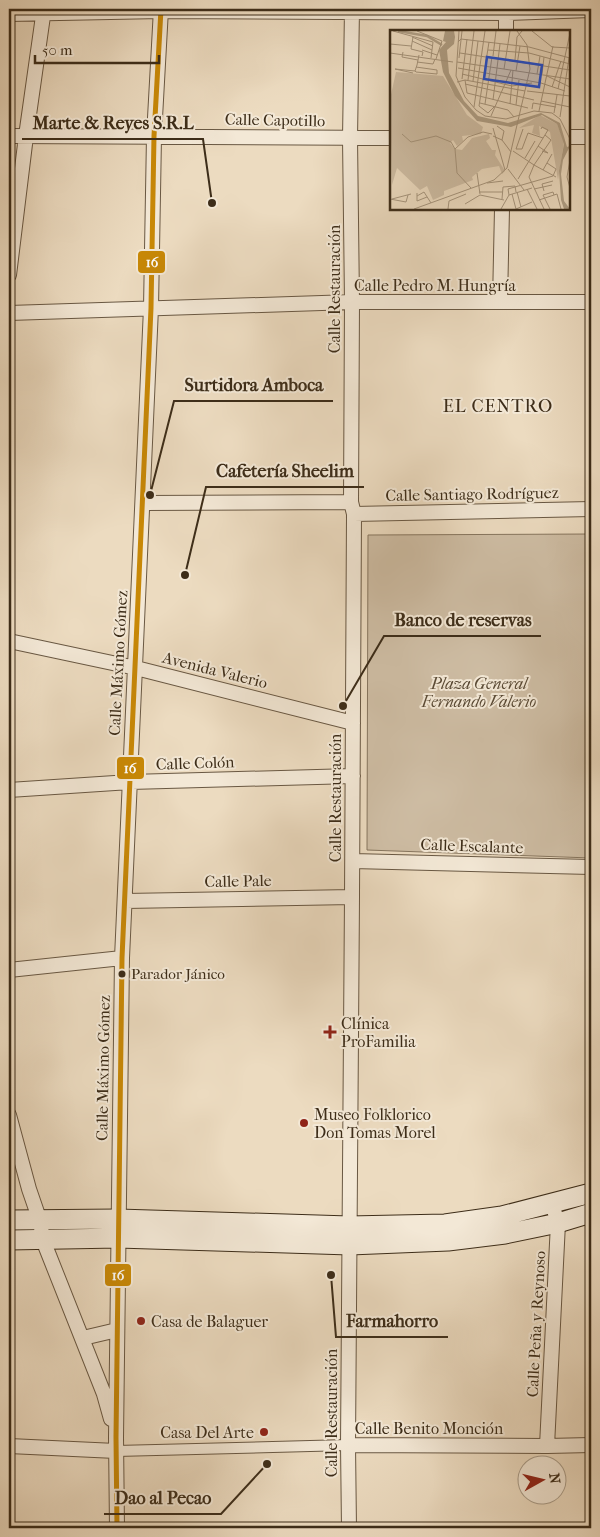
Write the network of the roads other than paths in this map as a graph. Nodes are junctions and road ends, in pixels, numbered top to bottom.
1 (161, 10) edge
2 (352, 10) edge
3 (591, 10) edge
4 (44, 11) edge
5 (506, 13) junction
6 (9, 14) edge
7 (506, 30) edge
8 (9, 136) edge
9 (26, 136) junction
10 (154, 136) junction
11 (570, 137) edge
12 (591, 137) edge
13 (350, 138) junction
14 (390, 138) edge
15 (502, 210) edge
16 (9, 275) edge
17 (352, 302) junction
18 (500, 302) junction
19 (591, 302) edge
20 (151, 308) junction
21 (9, 313) edge
22 (143, 503) junction
23 (352, 508) junction
24 (591, 509) edge
25 (9, 641) edge
26 (136, 668) junction
27 (353, 723) junction
28 (353, 776) junction
29 (130, 782) junction
30 (9, 790) edge
31 (353, 861) junction
32 (591, 867) edge
33 (352, 897) junction
34 (125, 901) junction
35 (122, 958) junction
36 (9, 970) edge
37 (9, 1115) edge
38 (591, 1193) edge
39 (552, 1204) junction
40 (591, 1213) edge
41 (118, 1219) junction
42 (9, 1220) edge
43 (40, 1221) junction
44 (558, 1223) junction
45 (350, 1236) junction
46 (118, 1238) junction
47 (9, 1240) edge
48 (43, 1240) junction
49 (117, 1330) junction
50 (83, 1338) junction
51 (116, 1444) junction
52 (348, 1445) junction
53 (591, 1445) edge
54 (9, 1446) edge
55 (547, 1446) junction
56 (117, 1528) edge
57 (349, 1528) edge

1 - 2 street
1 - 4 street
1 - 10 street, Calle Máximo Gómez
2 - 5 street
2 - 13 street, Calle Restauración
3 - 5 street
4 - 6 street
4 - 9 street
5 - 7 street
8 - 9 street, Calle Capotillo
9 - 10 street, Calle Capotillo
9 - 16 street
10 - 13 street, Calle Capotillo
10 - 20 street, Calle Máximo Gómez
11 - 12 street
13 - 14 street, Calle Capotillo
13 - 17 street, Calle Restauración
15 - 18 street
17 - 18 street, Calle Pedro M. Hungría
17 - 20 street, Calle Pedro M. Hungría
17 - 23 street, Calle Restauración
18 - 19 street, Calle Pedro M. Hungría
20 - 21 street, Calle Pedro M. Hungría
20 - 22 street, Calle Máximo Gómez
22 - 23 street, Calle Santiago Rodríguez
22 - 26 street, Calle Máximo Gómez
23 - 24 street, Calle Santiago Rodríguez
23 - 27 street, Calle Restauración
25 - 26 street, Avenida Valerio
26 - 27 street, Avenida Valerio
26 - 29 street, Calle Máximo Gómez
27 - 28 street, Calle Restauración
28 - 29 street, Calle Colón
28 - 31 street, Calle Restauración
29 - 30 street, Calle Colón
29 - 34 street, Calle Máximo Gómez
31 - 32 street, Calle Escalante
31 - 33 street, Calle Restauración
33 - 34 street, Calle Pale
33 - 45 street, Calle Restauración
34 - 35 street, Calle Máximo Gómez
35 - 36 street
35 - 41 street, Calle Máximo Gómez
37 - 43 street
38 - 39 main road
39 - 44 street, Calle Peña y Reynoso
39 - 45 main road
40 - 44 main road
41 - 43 main road
41 - 45 main road
41 - 46 street, Calle Máximo Gómez
42 - 43 main road
43 - 48 street
44 - 45 main road
44 - 55 street, Calle Peña y Reynoso
45 - 46 main road
45 - 52 street, Calle Restauración
46 - 48 main road
46 - 49 street, Calle Máximo Gómez
47 - 48 main road
48 - 50 street
49 - 50 street
49 - 51 street, Calle Máximo Gómez
50 - 51 street
51 - 52 street, Calle Benito Monción
51 - 54 street
51 - 56 street, Calle Máximo Gómez
52 - 55 street, Calle Benito Monción
52 - 57 street, Calle Restauración
53 - 55 street, Calle Benito Monción

